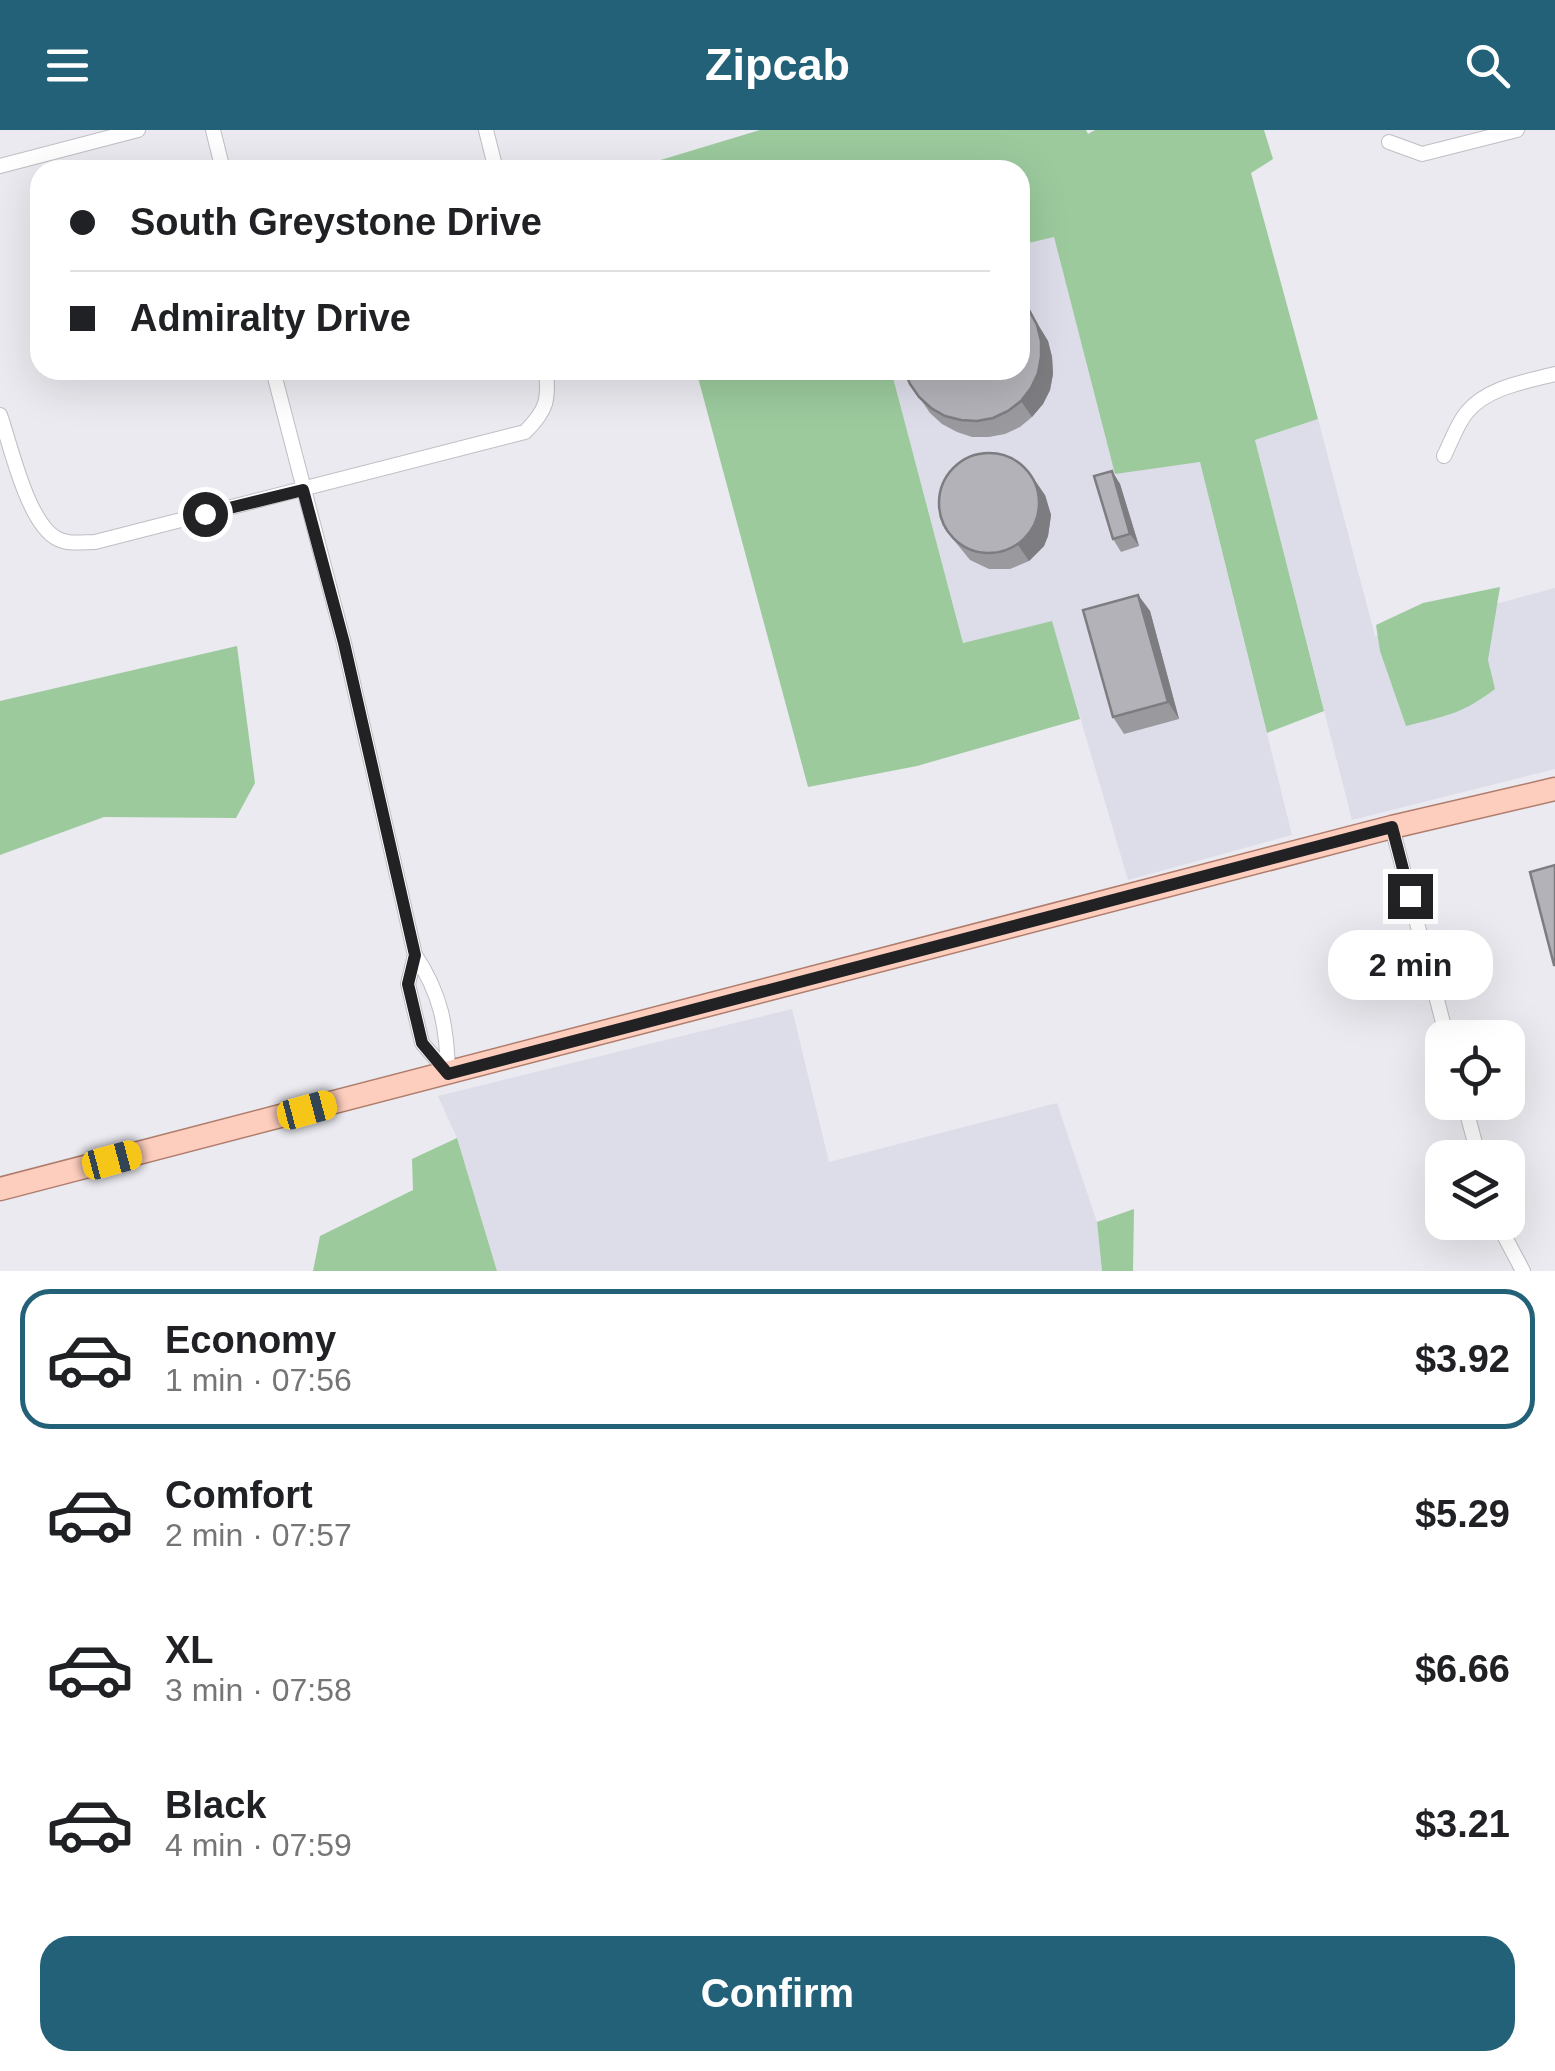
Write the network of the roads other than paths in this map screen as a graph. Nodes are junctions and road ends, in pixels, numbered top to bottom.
1 (138, 130) edge
2 (214, 130) edge
3 (486, 130) edge
4 (1517, 130) edge
5 (1389, 142) dead end
6 (222, 160) edge
7 (494, 160) edge
8 (0, 166) edge
9 (1555, 374) edge
10 (276, 380) edge
11 (547, 380) edge
12 (0, 415) edge
13 (1444, 456) dead end
14 (303, 490) junction
15 (1555, 789) edge
16 (1392, 827) junction
17 (415, 955) junction
18 (1442, 1020) edge
19 (448, 1074) junction
20 (0, 1189) edge
21 (1507, 1240) edge
22 (1523, 1271) edge

1 - 8 street
2 - 6 street
3 - 7 street
4 - 5 street
9 - 13 street
10 - 14 street
11 - 14 street
12 - 14 street
14 - 17 street
15 - 16 main road
16 - 18 street
16 - 19 main road
17 - 19 street
17 - 19 street
19 - 20 main road
21 - 22 street

